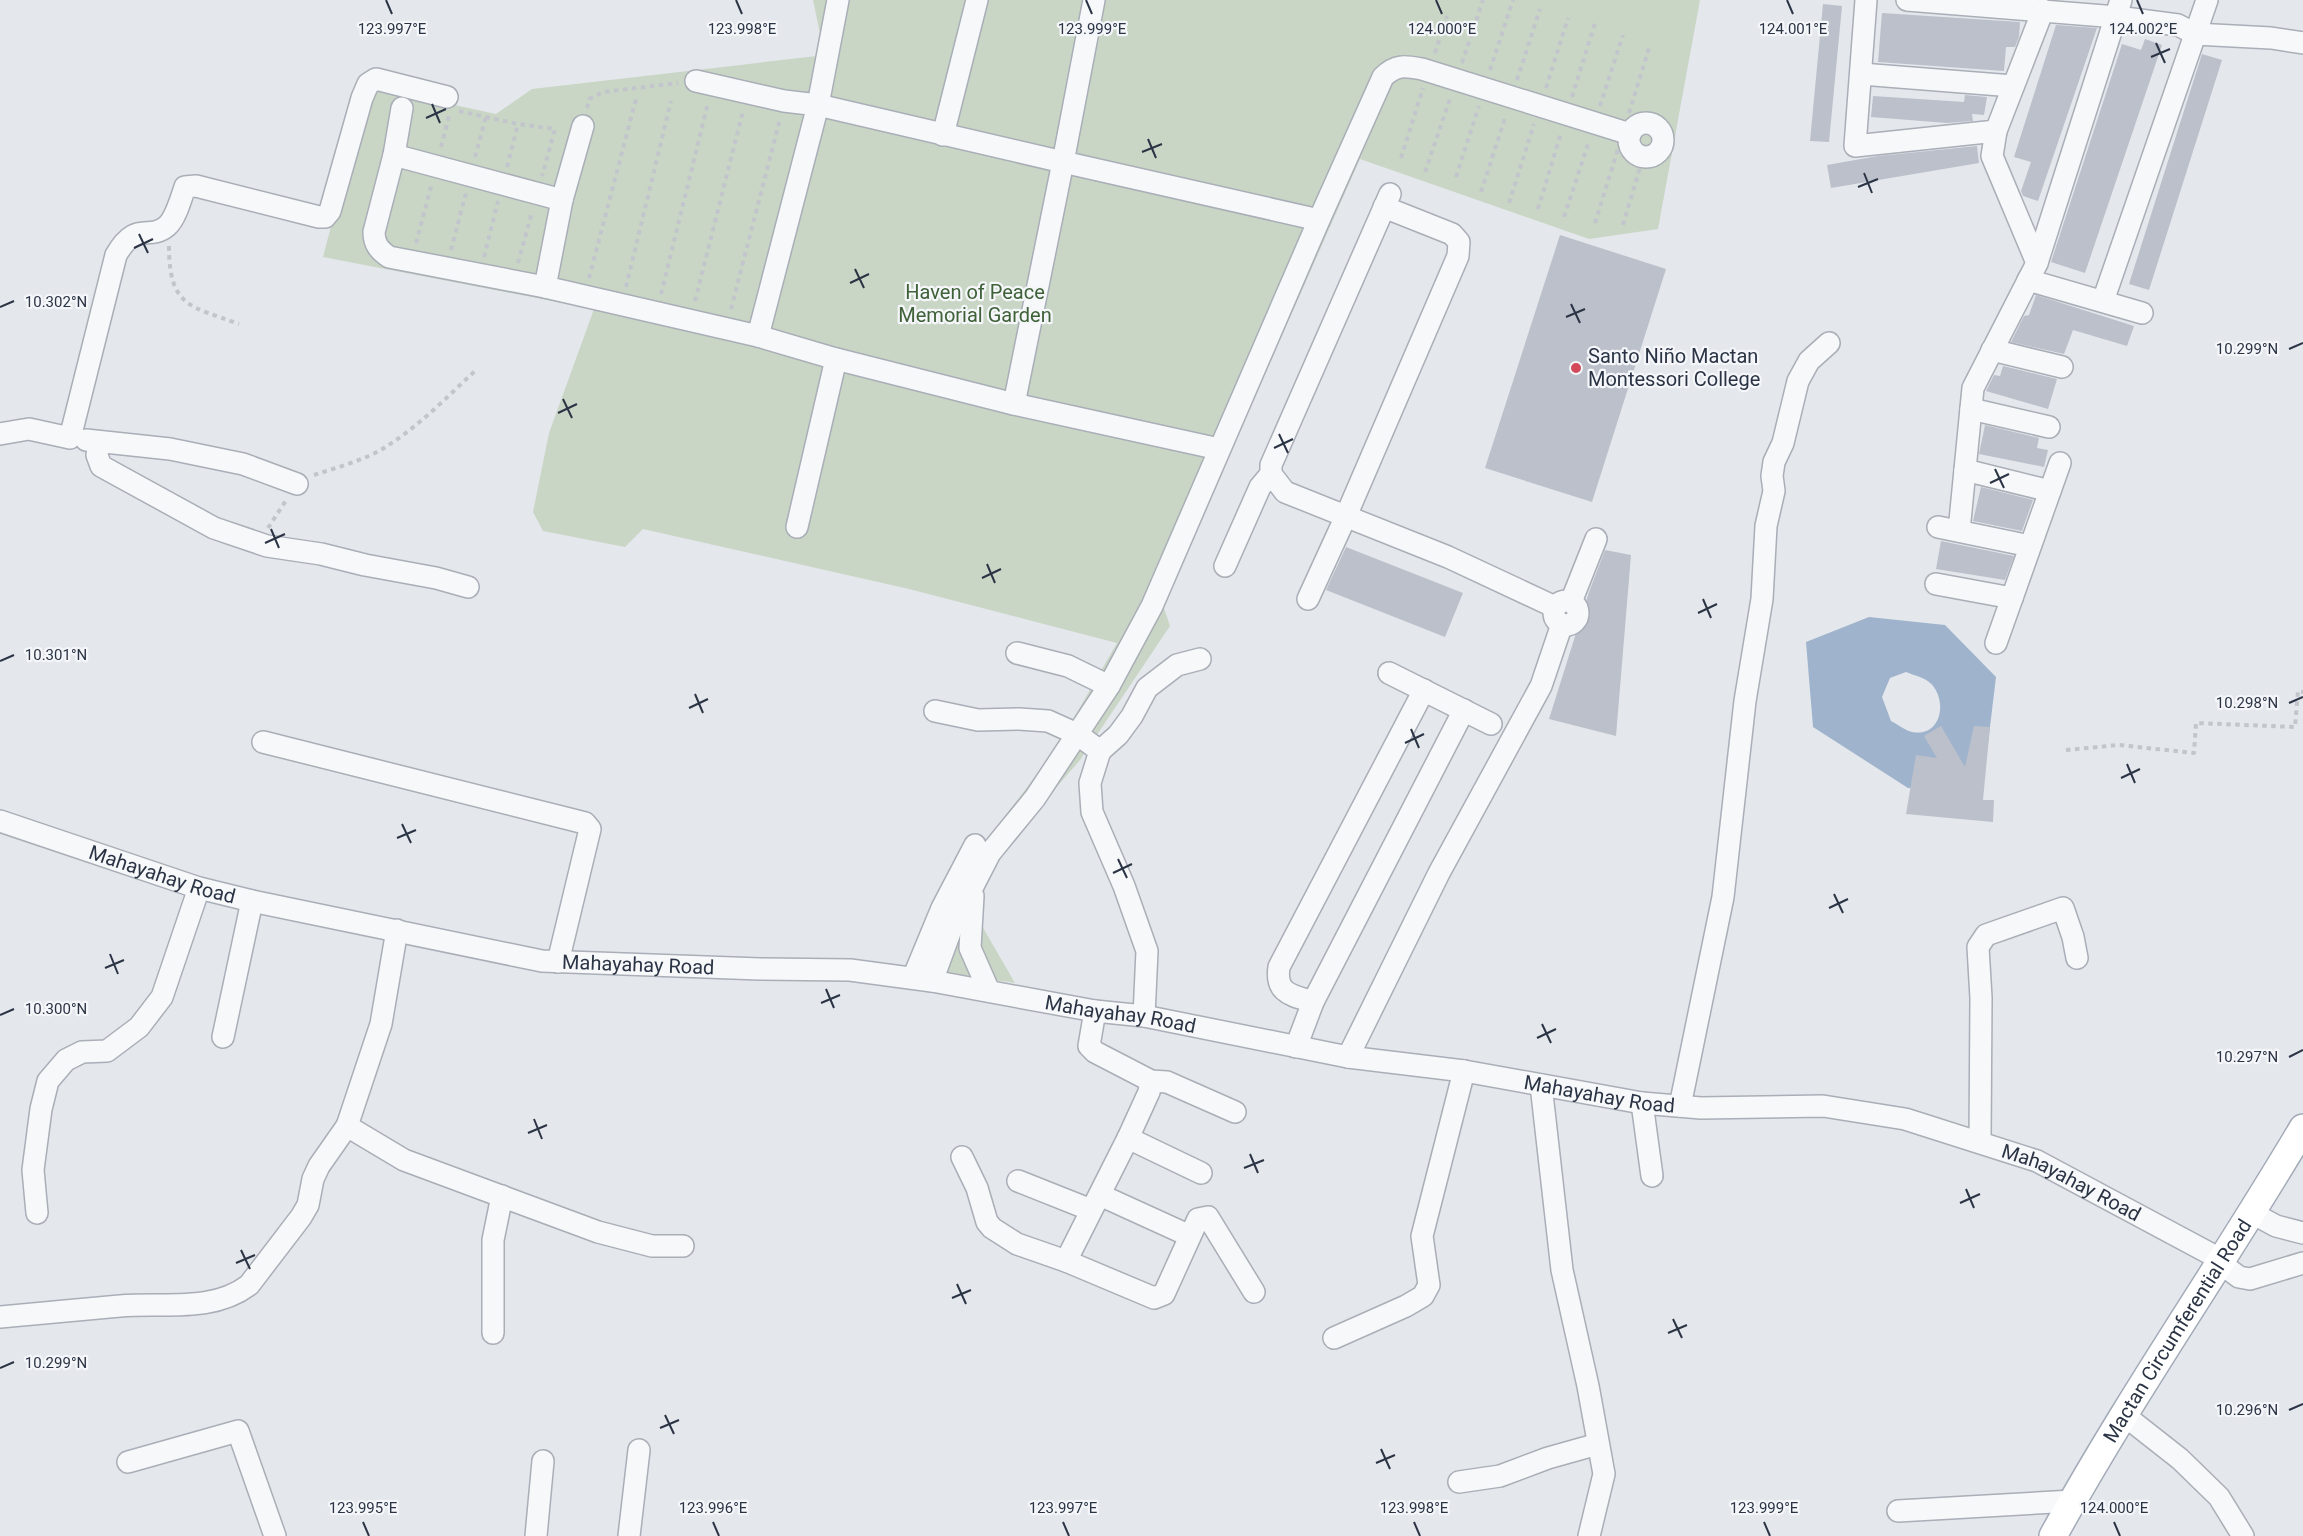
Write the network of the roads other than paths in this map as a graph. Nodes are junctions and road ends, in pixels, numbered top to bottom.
1 (838, 0) edge
2 (977, 0) edge
3 (1094, 0) edge
4 (1866, 0) edge
5 (1907, 0) edge
6 (2207, 0) edge
7 (2119, 9) edge
8 (2043, 10) junction
9 (2195, 34) junction
10 (2303, 43) edge
11 (1861, 74) junction
12 (704, 83) road end
13 (2013, 86) junction
14 (449, 103) road end
15 (818, 105) junction
16 (402, 108) dead end
17 (583, 126) road end
18 (1996, 131) junction
19 (1630, 134) junction
20 (943, 135) junction
21 (394, 155) junction
22 (1063, 162) junction
23 (562, 200) junction
24 (1319, 220) junction
25 (2032, 272) junction
26 (545, 287) junction
27 (2103, 302) junction
28 (2142, 313) dead end
29 (758, 336) junction
30 (1829, 343) dead end
31 (1992, 350) junction
32 (836, 359) junction
33 (2062, 367) dead end
34 (1014, 404) junction
35 (1971, 409) junction
36 (2049, 427) dead end
37 (0, 434) edge
38 (70, 438) junction
39 (99, 442) junction
40 (1219, 449) junction
41 (2060, 463) dead end
42 (1965, 470) junction
43 (1271, 474) junction
44 (297, 484) road end
45 (2050, 491) junction
46 (1346, 516) junction
47 (797, 527) dead end
48 (1938, 527) dead end
49 (1959, 531) junction
50 (1596, 539) dead end
51 (2030, 546) junction
52 (1225, 566) dead end
53 (1936, 584) dead end
54 (468, 587) dead end
55 (2012, 598) junction
56 (1308, 599) dead end
57 (1563, 611) junction
58 (1996, 642) dead end
59 (1017, 653) dead end
60 (1200, 659) dead end
61 (1389, 673) dead end
62 (1109, 686) junction
63 (1424, 690) junction
64 (1464, 710) junction
65 (935, 711) dead end
66 (1491, 724) dead end
67 (1077, 734) junction
68 (263, 742) dead end
69 (1100, 751) junction
70 (0, 821) edge
71 (975, 845) dead end
72 (974, 887) junction
73 (199, 888) junction
74 (252, 901) junction
75 (397, 930) junction
76 (2077, 958) dead end
77 (558, 962) junction
78 (923, 979) junction
79 (989, 991) junction
80 (1313, 1002) junction
81 (1095, 1011) junction
82 (1144, 1016) junction
83 (223, 1037) dead end
84 (1296, 1047) junction
85 (1348, 1057) junction
86 (1464, 1071) junction
87 (1150, 1081) junction
88 (1541, 1085) junction
89 (1642, 1103) junction
90 (1680, 1106) junction
91 (1235, 1112) dead end
92 (347, 1126) junction
93 (2303, 1128) edge
94 (1128, 1138) junction
95 (1980, 1142) junction
96 (962, 1157) dead end
97 (1201, 1173) dead end
98 (1652, 1176) dead end
99 (1018, 1181) dead end
100 (502, 1196) junction
101 (1095, 1203) junction
102 (37, 1213) dead end
103 (2252, 1214) junction
104 (2303, 1233) edge
105 (1190, 1236) junction
106 (683, 1246) dead end
107 (1066, 1261) junction
108 (2221, 1261) junction
109 (2303, 1263) edge
110 (1254, 1292) dead end
111 (0, 1317) edge
112 (493, 1332) dead end
113 (1334, 1338) dead end
114 (2124, 1415) junction
115 (1599, 1444) junction
116 (639, 1449) dead end
117 (543, 1461) dead end
118 (128, 1462) dead end
119 (1459, 1482) dead end
120 (2072, 1501) junction
121 (1898, 1511) dead end
122 (275, 1536) edge
123 (536, 1536) edge
124 (629, 1536) edge
125 (1589, 1536) edge
126 (2053, 1536) edge
127 (2243, 1536) edge

1 - 15 street
2 - 20 street
3 - 22 street
4 - 11 street
5 - 8 street
6 - 9 street
7 - 8 street
7 - 9 street
7 - 25 street
8 - 13 street
9 - 10 street
9 - 27 street
11 - 13 street
11 - 18 street
12 - 15 street
13 - 18 street
14 - 38 street
15 - 20 street
15 - 29 street
16 - 21 street
17 - 23 street
18 - 25 street
19 - 19 street
19 - 24 street
20 - 22 street
21 - 23 street
21 - 26 street
22 - 24 street
22 - 34 street
23 - 26 street
24 - 40 street
25 - 27 street
25 - 31 street
26 - 29 street
27 - 28 street
29 - 32 street
30 - 90 street
31 - 33 street
31 - 35 street
32 - 34 street
32 - 47 street
34 - 40 street
35 - 36 street
35 - 42 street
37 - 38 street
38 - 39 street
39 - 44 street
39 - 54 street
40 - 62 street
41 - 45 street
42 - 45 street
42 - 49 street
43 - 46 street
43 - 46 street
43 - 52 street
45 - 51 street
46 - 56 street
46 - 57 street
48 - 49 street
49 - 51 street
50 - 57 street
51 - 55 street
53 - 55 street
55 - 58 street
57 - 85 street
59 - 62 street
60 - 69 street
61 - 63 street
62 - 67 street
63 - 64 street
63 - 80 street
64 - 66 street
64 - 80 street
65 - 67 street
67 - 69 street
67 - 72 street
68 - 77 street
69 - 82 street
70 - 73 street, Mahayahay Road
71 - 78 street
72 - 78 street
72 - 79 street
73 - 74 street, Mahayahay Road
73 - 102 street
74 - 75 street, Mahayahay Road
74 - 83 street
75 - 77 street, Mahayahay Road
75 - 92 street
76 - 95 street
77 - 78 street, Mahayahay Road
78 - 79 street, Mahayahay Road
79 - 81 street, Mahayahay Road
80 - 84 street
81 - 82 street, Mahayahay Road
81 - 87 street
82 - 84 street, Mahayahay Road
84 - 85 street, Mahayahay Road
85 - 86 street, Mahayahay Road
86 - 88 street, Mahayahay Road
86 - 113 street
87 - 91 street
87 - 94 street
88 - 89 street, Mahayahay Road
88 - 115 street
89 - 90 street, Mahayahay Road
89 - 98 street
90 - 95 street, Mahayahay Road
92 - 100 street
92 - 111 street
93 - 103 main road, Mactan Circumferential Road
94 - 97 street
94 - 101 street
95 - 108 street, Mahayahay Road
96 - 107 street
99 - 101 street
100 - 106 street
100 - 112 street
101 - 105 street
101 - 107 street
103 - 104 street
103 - 108 main road, Mactan Circumferential Road
105 - 107 street
105 - 110 street
108 - 109 street, Mahayahay Road
108 - 114 main road, Mactan Circumferential Road
114 - 120 main road, Mactan Circumferential Road
114 - 127 street
115 - 119 street
115 - 125 street
116 - 124 street
117 - 123 street
118 - 122 street
120 - 121 street
120 - 126 main road, Mactan Circumferential Road

